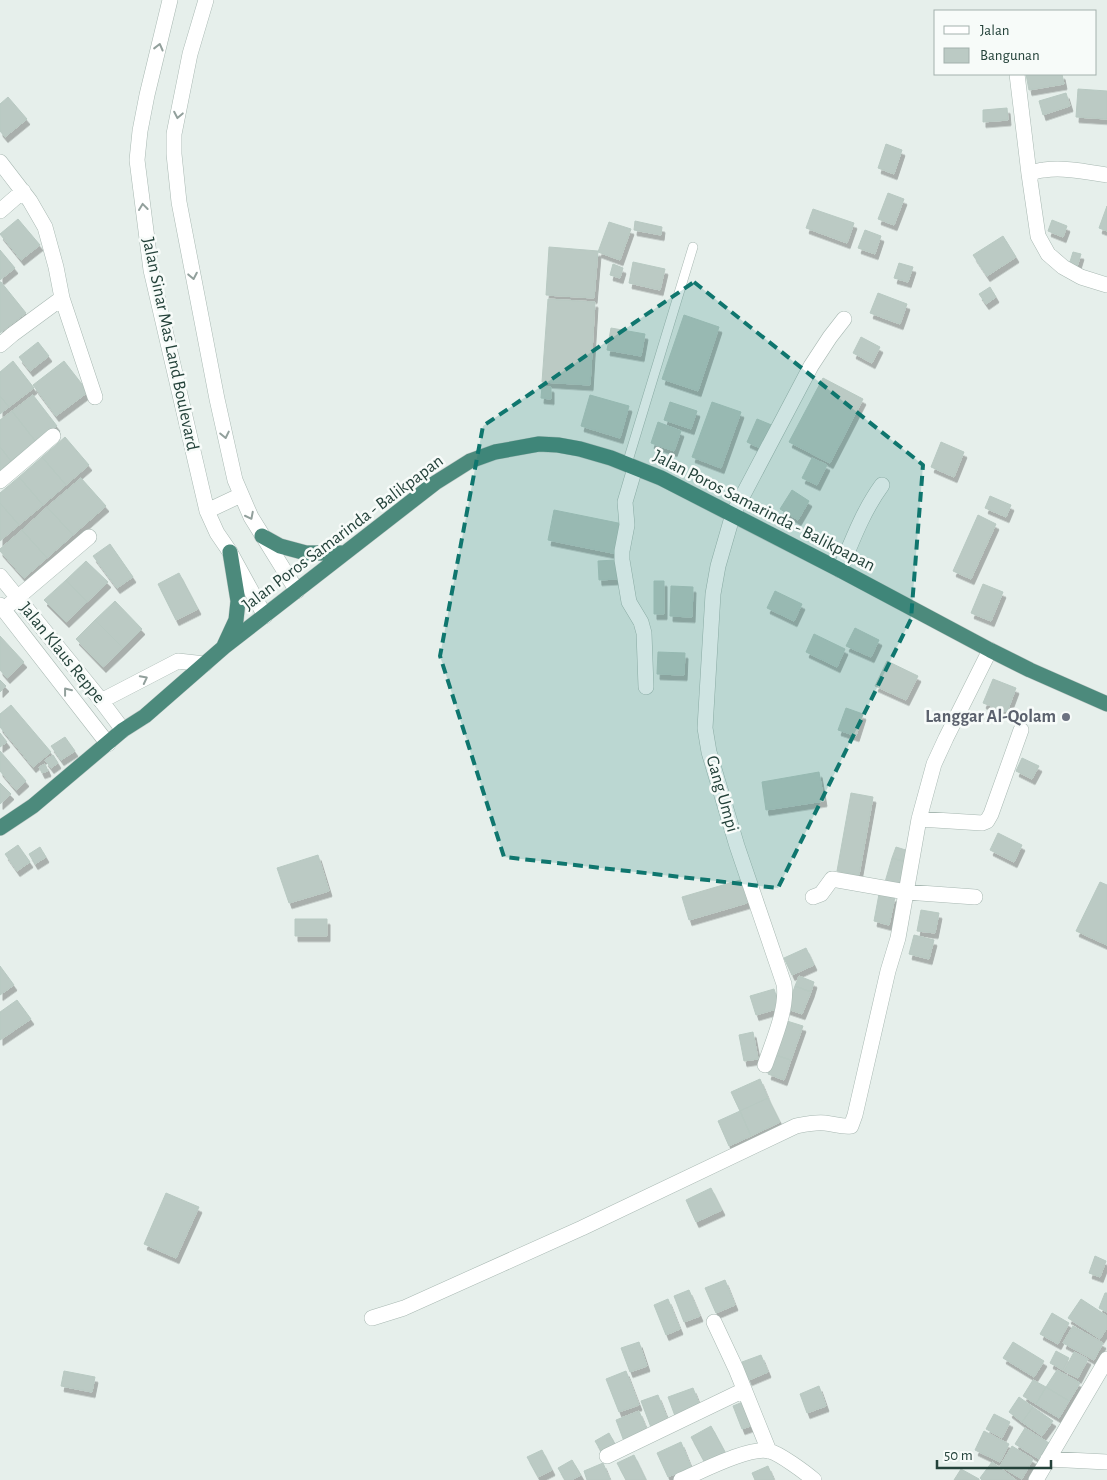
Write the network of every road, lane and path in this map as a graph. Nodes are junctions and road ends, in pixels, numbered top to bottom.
1 (170, 0) edge
2 (206, 0) edge
3 (1017, 75) edge
4 (0, 162) edge
5 (1029, 174) junction
6 (1107, 175) edge
7 (22, 191) junction
8 (0, 211) edge
9 (693, 247) dead end
10 (1107, 285) edge
11 (62, 298) junction
12 (844, 319) dead end
13 (0, 345) edge
14 (95, 397) dead end
15 (53, 436) dead end
16 (631, 466) junction
17 (0, 481) edge
18 (882, 485) dead end
19 (241, 494) junction
20 (207, 511) junction
21 (733, 514) junction
22 (262, 536) junction
23 (89, 538) dead end
24 (230, 552) junction
25 (345, 553) junction
26 (840, 570) junction
27 (0, 576) edge
28 (297, 591) junction
29 (18, 598) junction
30 (1, 609) edge
31 (266, 616) junction
32 (224, 647) junction
33 (990, 650) junction
34 (205, 664) junction
35 (646, 687) dead end
36 (98, 698) junction
37 (1107, 704) edge
38 (80, 708) junction
39 (123, 730) junction
40 (1021, 730) dead end
41 (108, 744) junction
42 (919, 819) junction
43 (0, 828) edge
44 (906, 892) junction
45 (813, 897) dead end
46 (975, 897) dead end
47 (765, 1065) dead end
48 (372, 1318) dead end
49 (714, 1322) dead end
50 (1107, 1359) edge
51 (744, 1390) junction
52 (769, 1450) junction
53 (607, 1456) dead end
54 (1048, 1459) junction
55 (1107, 1462) edge
56 (1038, 1478) edge
57 (681, 1480) edge
58 (814, 1480) edge

20 -> 1 street, Jalan Sinar Mas Land Boulevard
2 -> 19 street, Jalan Sinar Mas Land Boulevard
3 - 5 street
4 - 7 street
5 - 6 street
5 - 10 street
7 - 8 street
7 - 11 street
9 - 16 lane
11 - 13 street
11 - 14 street
12 - 21 street, Gang Umpi
15 - 17 street
16 - 21 highway, Jalan Poros Samarinda - Balikpapan
16 - 25 highway, Jalan Poros Samarinda - Balikpapan
16 - 35 street
18 - 26 street
19 - 20 street
19 -> 22 street, Jalan Sinar Mas Land Boulevard
20 - 24 street, Jalan Sinar Mas Land Boulevard
21 - 26 highway, Jalan Poros Samarinda - Balikpapan
21 - 47 street, Gang Umpi
22 - 25 highway
22 - 28 street, Jalan Sinar Mas Land Boulevard
23 - 29 street
24 - 31 street, Jalan Sinar Mas Land Boulevard
24 - 32 highway
25 - 28 highway, Jalan Poros Samarinda - Balikpapan
26 - 33 highway, Jalan Poros Samarinda - Balikpapan
27 - 29 street, Jalan Klaus Reppe
28 - 31 highway, Jalan Poros Samarinda - Balikpapan
29 - 30 street
29 - 36 street, Jalan Klaus Reppe
38 -> 30 street, Jalan Klaus Reppe
31 - 32 highway, Jalan Poros Samarinda - Balikpapan
32 - 34 highway, Jalan Poros Samarinda - Balikpapan
33 - 37 highway, Jalan Poros Samarinda - Balikpapan
33 - 42 street
36 -> 34 street
34 - 39 highway, Jalan Poros Samarinda - Balikpapan
36 - 38 street
36 - 39 street, Jalan Klaus Reppe
38 - 41 street, Jalan Klaus Reppe
39 - 41 highway, Jalan Poros Samarinda - Balikpapan
40 - 42 street
41 - 43 highway, Jalan Poros Samarinda - Balikpapan
42 - 44 street
44 - 45 street
44 - 46 street
44 - 48 street
49 - 51 street
50 - 54 street
51 - 52 street
51 - 53 street
52 - 57 street
52 - 58 street
54 - 55 street
54 - 56 street

